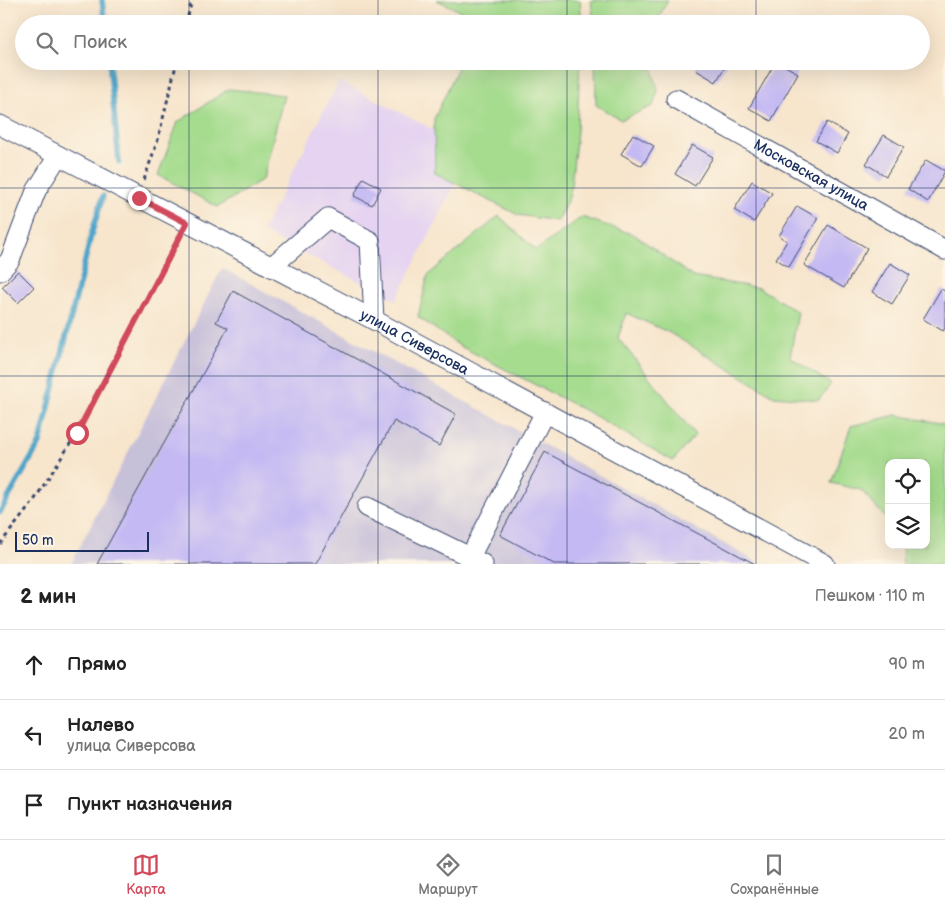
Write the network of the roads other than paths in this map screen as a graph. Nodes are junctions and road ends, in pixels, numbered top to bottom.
1 (676, 100) dead end
2 (0, 125) edge
3 (58, 156) junction
4 (945, 250) edge
5 (271, 267) junction
6 (0, 271) edge
7 (374, 320) junction
8 (545, 412) junction
9 (367, 506) dead end
10 (477, 561) edge
11 (825, 564) edge

1 - 4 street, Московская улица
2 - 3 street, улица Сиверсова
3 - 5 street, улица Сиверсова
3 - 6 street
5 - 7 street, улица Сиверсова
5 - 7 street
7 - 8 street, улица Сиверсова
8 - 10 street
8 - 11 street, улица Сиверсова
9 - 10 street

